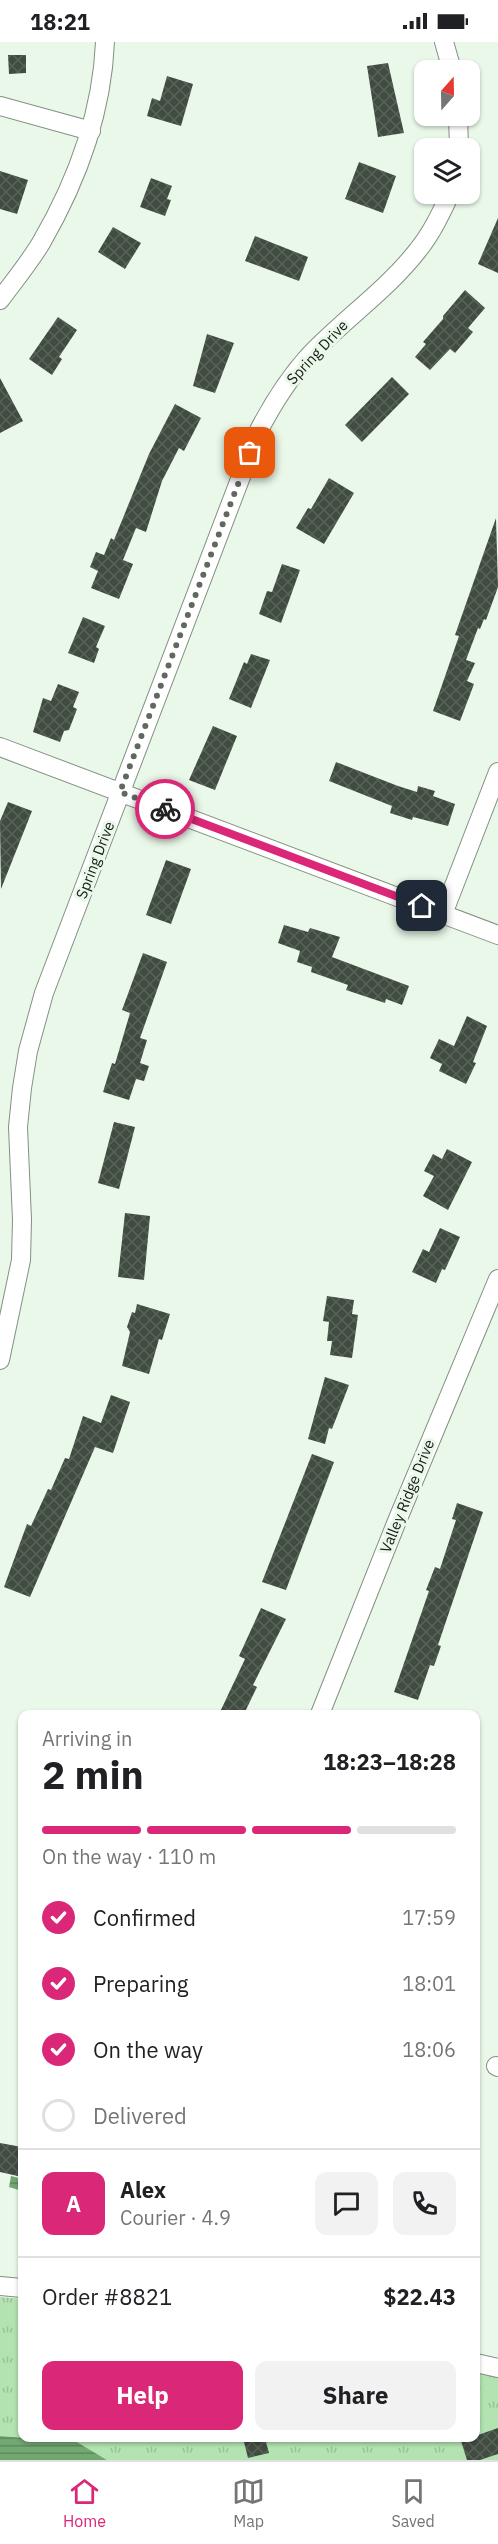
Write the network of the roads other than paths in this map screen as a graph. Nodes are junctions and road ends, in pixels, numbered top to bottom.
1 (105, 42) edge
2 (444, 42) edge
3 (449, 60) edge
4 (0, 106) edge
5 (91, 130) junction
6 (445, 204) edge
7 (0, 300) edge
8 (0, 747) edge
9 (498, 772) edge
10 (120, 792) junction
11 (443, 914) junction
12 (498, 934) edge
13 (498, 1280) edge
14 (0, 1360) edge
15 (322, 1710) edge
16 (0, 2286) edge
17 (18, 2288) edge
18 (480, 2364) edge
19 (498, 2368) edge

1 - 5 street
2 - 3 street
4 - 5 street
5 - 7 street
6 - 10 street, Spring Drive
8 - 10 street
9 - 11 street
10 - 11 street
10 - 14 street, Spring Drive
11 - 12 street
13 - 15 street, Valley Ridge Drive
16 - 17 street
18 - 19 street

